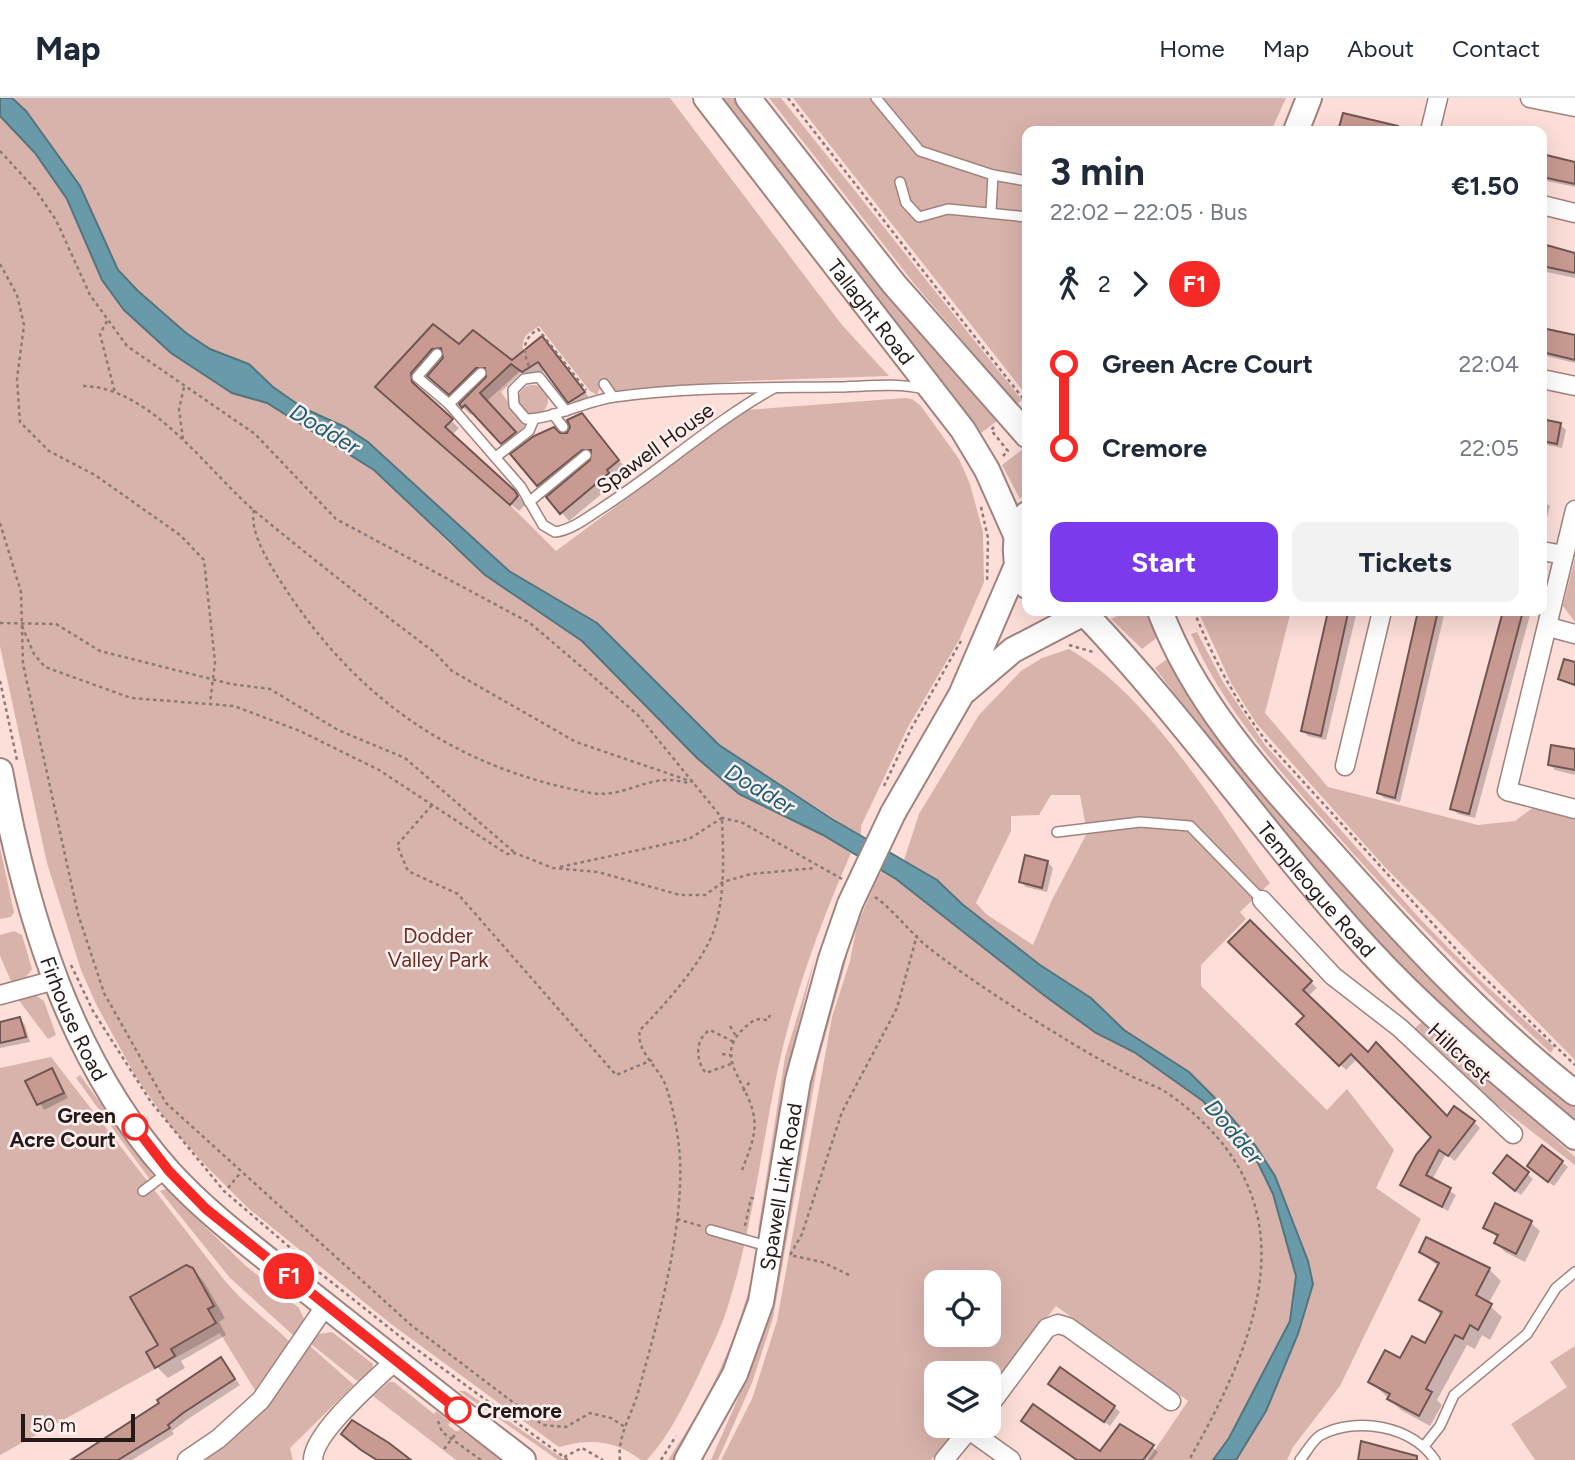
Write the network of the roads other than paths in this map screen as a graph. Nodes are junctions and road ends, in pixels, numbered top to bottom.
1 (705, 98) edge
2 (748, 98) edge
3 (876, 98) edge
4 (1309, 98) edge
5 (1438, 98) edge
6 (1530, 98) edge
7 (1553, 100) edge
8 (1575, 107) edge
9 (1298, 126) edge
10 (1431, 126) edge
11 (993, 175) junction
12 (1022, 180) edge
13 (900, 182) dead end
14 (1547, 206) edge
15 (992, 211) junction
16 (1575, 213) edge
17 (1022, 216) edge
18 (437, 354) dead end
19 (906, 355) junction
20 (481, 373) dead end
21 (1547, 380) edge
22 (604, 384) dead end
23 (896, 386) junction
24 (1575, 386) edge
25 (776, 388) junction
26 (936, 394) junction
27 (612, 397) junction
28 (449, 404) junction
29 (566, 411) junction
30 (553, 414) junction
31 (534, 419) junction
32 (563, 427) dead end
33 (1022, 429) edge
34 (586, 455) dead end
35 (497, 456) junction
36 (529, 502) junction
37 (1575, 510) edge
38 (1022, 524) edge
39 (1547, 552) edge
40 (1564, 555) junction
41 (1022, 575) edge
42 (1076, 616) edge
43 (1085, 616) edge
44 (1162, 616) edge
45 (1381, 616) edge
46 (1549, 627) junction
47 (1575, 634) edge
48 (961, 695) junction
49 (1345, 766) dead end
50 (0, 771) edge
51 (1575, 809) edge
52 (1057, 832) dead end
53 (1262, 900) joint
54 (61, 971) junction
55 (0, 995) edge
56 (1425, 1006) junction
57 (1400, 1028) junction
58 (1575, 1093) edge
59 (1513, 1134) dead end
60 (1575, 1137) edge
61 (169, 1171) junction
62 (143, 1191) dead end
63 (711, 1230) road end
64 (772, 1248) junction
65 (1575, 1272) edge
66 (326, 1305) junction
67 (395, 1361) junction
68 (1001, 1390) edge
69 (1171, 1401) dead end
70 (963, 1438) edge
71 (984, 1438) edge
72 (1425, 1445) junction
73 (317, 1457) edge
74 (187, 1460) edge
75 (523, 1460) edge
76 (687, 1460) edge
77 (944, 1460) edge
78 (1011, 1460) edge
79 (1300, 1460) edge
80 (1435, 1460) edge

1 - 19 main road, Tallaght Road
2 - 33 main road, Tallaght Road
3 - 11 lane
4 - 9 main road
5 - 10 street
6 - 7 street
7 - 8 street
11 - 12 lane
11 - 15 lane
13 - 15 lane
14 - 16 street
15 - 17 lane
18 - 28 lane
19 - 23 lane
19 - 26 main road, Tallaght Road
20 - 28 lane
21 - 24 street
22 - 27 lane
23 - 25 lane, Spawell House
23 - 26 lane, Spawell House
25 - 27 lane, Spawell House
25 - 36 lane, Spawell House
26 - 38 main road, Tallaght Road
27 - 29 lane, Spawell House
28 - 35 lane
29 - 30 lane, Spawell House
29 - 31 lane
30 - 31 lane, Spawell House
30 - 32 lane
31 - 35 lane
34 - 36 lane
35 - 36 lane
37 - 40 street
38 - 41 main road
39 - 40 street
40 - 46 street
41 - 48 main road
42 - 48 main road
43 - 56 main road, Templeogue Road
44 - 58 main road, Templeogue Road
45 - 49 street
46 - 47 street
46 - 51 street
48 - 64 main road, Spawell Link Road, bridge
50 - 54 main road, Firhouse Road
52 - 53 lane
53 - 57 street
54 - 55 street
54 - 61 main road, Firhouse Road
56 - 57 street, Hillcrest
56 - 60 main road, Templeogue Road
57 - 59 street, Hillcrest
61 - 62 lane
61 - 66 main road, Firhouse Road
63 - 64 lane
64 - 76 main road, Spawell Link Road
65 - 72 lane
66 - 67 main road, Firhouse Road
66 - 74 street
67 - 73 street
67 - 75 main road, Firhouse Road
68 - 69 street
70 - 77 street
71 - 78 street
72 - 79 lane
72 - 80 lane

